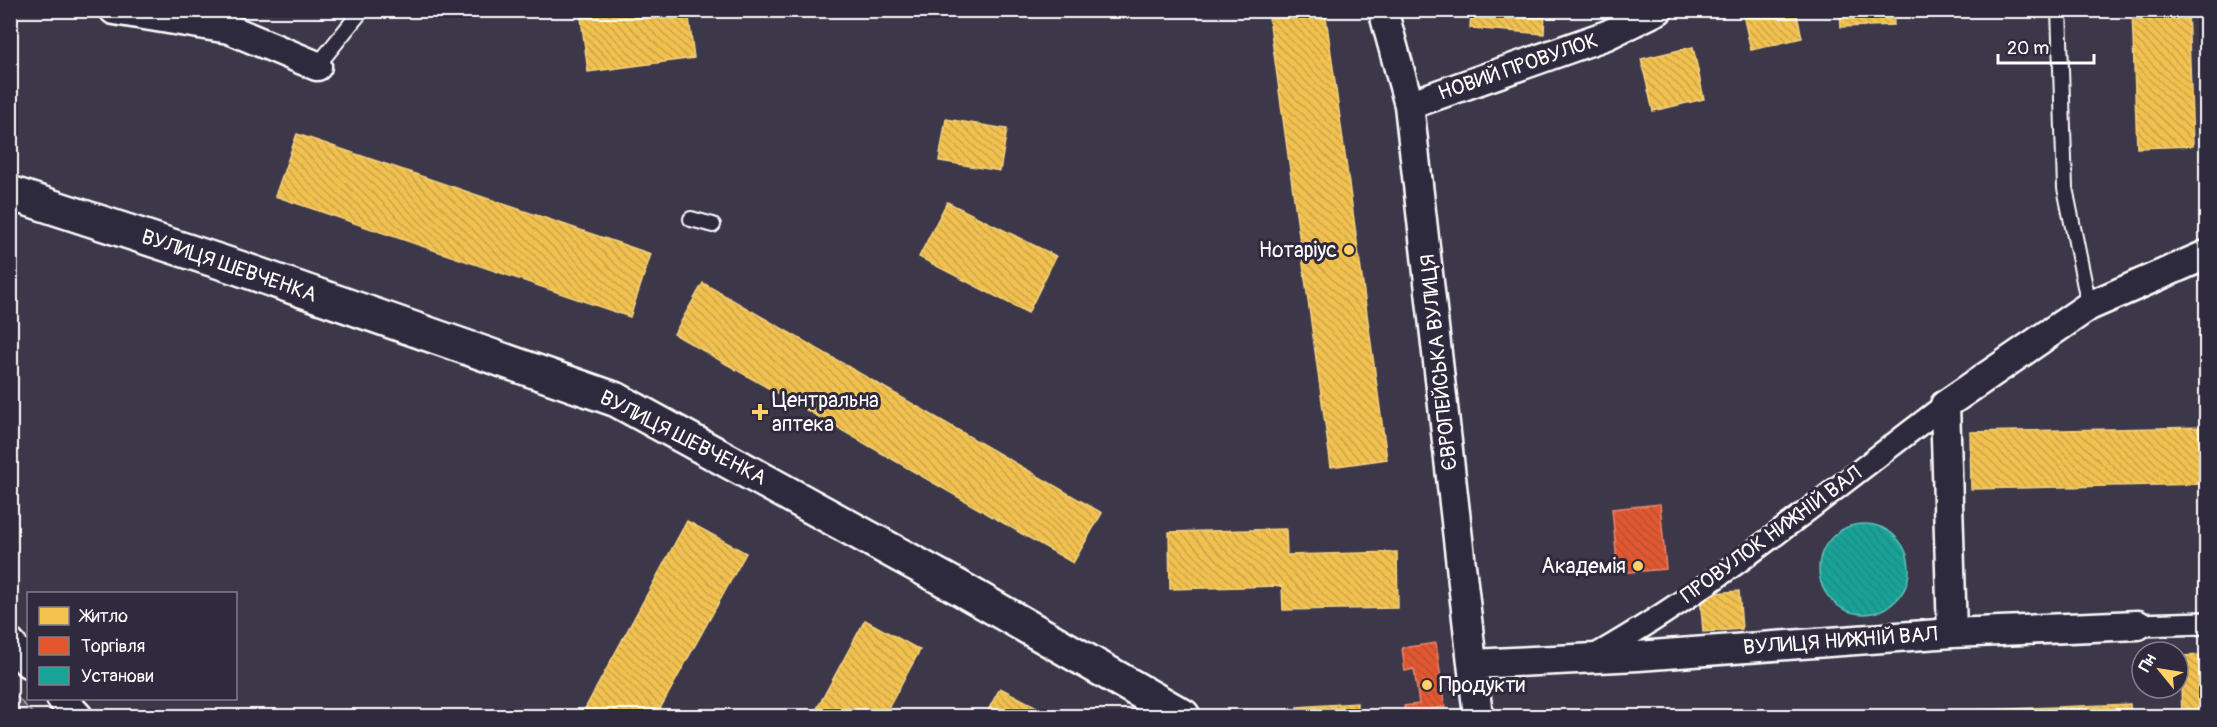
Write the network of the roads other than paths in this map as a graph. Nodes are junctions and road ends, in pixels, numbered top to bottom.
1 (114, 10) edge
2 (362, 10) edge
3 (1383, 10) edge
4 (1658, 10) edge
5 (2059, 10) edge
6 (317, 66) joint
7 (1409, 105) junction
8 (10, 193) edge
9 (691, 219) dead end
10 (713, 225) dead end
11 (2206, 255) edge
12 (2089, 306) junction
13 (1945, 405) junction
14 (2206, 622) edge
15 (2138, 625) joint
16 (1952, 633) junction
17 (10, 643) edge
18 (1592, 657) junction
19 (27, 662) edge
20 (1473, 664) junction
21 (62, 700) edge
22 (78, 717) edge
23 (1183, 717) edge
24 (1478, 717) edge

1 - 6 street
2 - 6 lane
3 - 7 street, ЄВРОПЕЙСЬКА ВУЛИЦЯ
4 - 7 street, НОВИЙ ПРОВУЛОК
5 - 12 lane
7 - 20 street, ЄВРОПЕЙСЬКА ВУЛИЦЯ
8 - 23 main road, ВУЛИЦЯ ШЕВЧЕНКА
9 - 10 lane
11 - 12 street, ПРОВУЛОК НИЖНІЙ ВАЛ
12 - 13 street, ПРОВУЛОК НИЖНІЙ ВАЛ
13 - 16 street
13 - 18 street, ПРОВУЛОК НИЖНІЙ ВАЛ
14 - 15 street, ВУЛИЦЯ НИЖНІЙ ВАЛ
15 - 16 street, ВУЛИЦЯ НИЖНІЙ ВАЛ
16 - 18 street, ВУЛИЦЯ НИЖНІЙ ВАЛ
17 - 19 street
18 - 20 street, ВУЛИЦЯ НИЖНІЙ ВАЛ
20 - 24 street, ЄВРОПЕЙСЬКА ВУЛИЦЯ
21 - 22 street

